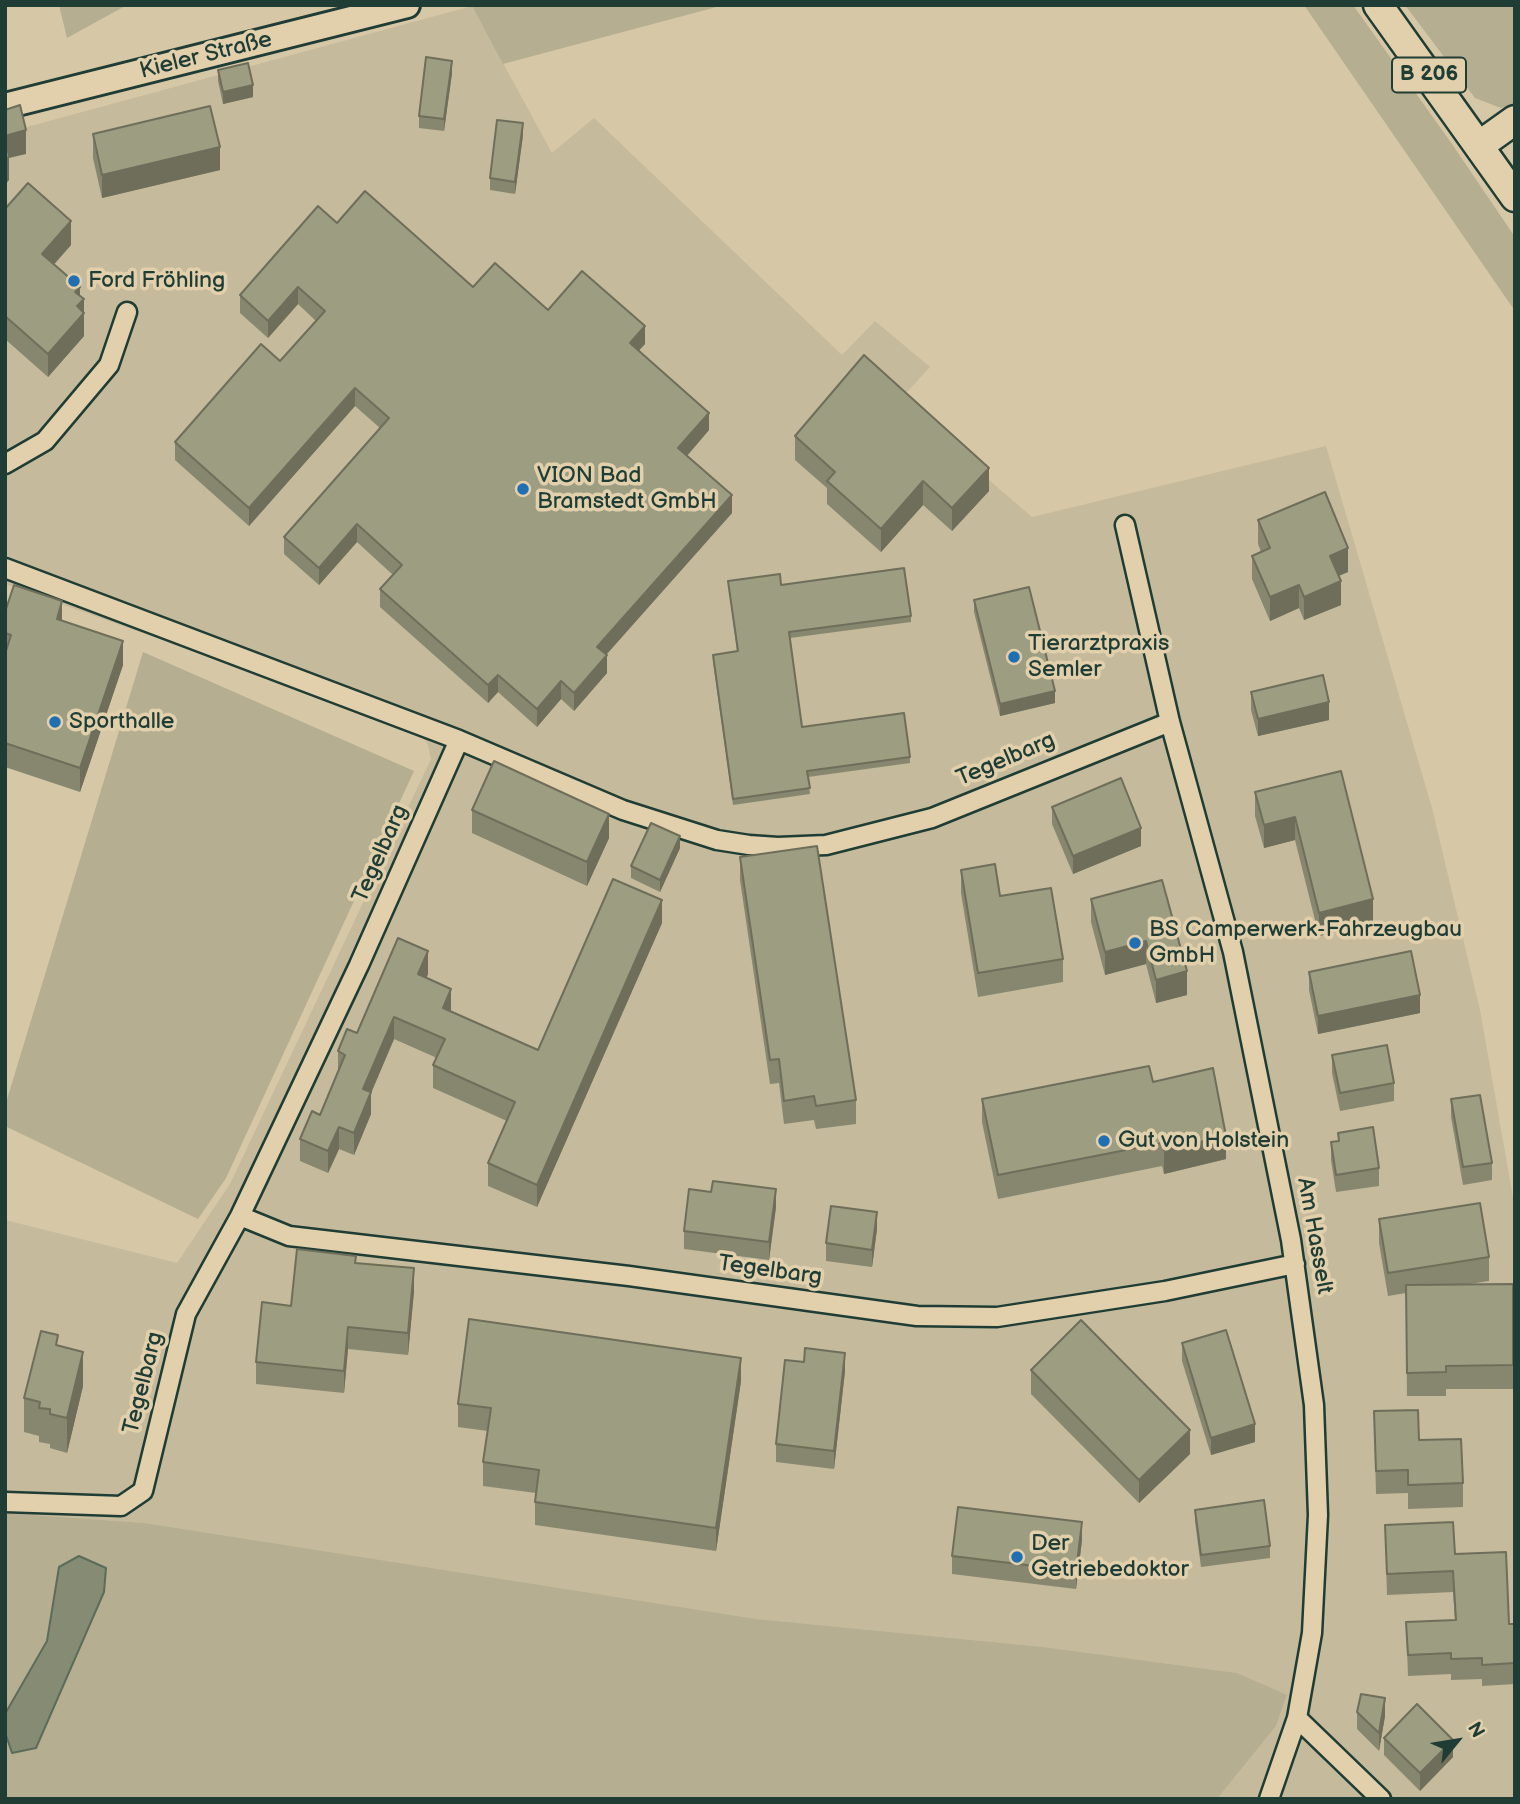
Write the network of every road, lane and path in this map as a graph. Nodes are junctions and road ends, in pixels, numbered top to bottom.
1 (407, 5) edge
2 (1378, 5) edge
3 (5, 106) edge
4 (1515, 120) edge
5 (1497, 157) edge
6 (1515, 197) edge
7 (127, 312) dead end
8 (5, 464) edge
9 (1125, 524) dead end
10 (5, 568) edge
11 (1170, 722) junction
12 (459, 740) junction
13 (240, 1216) junction
14 (1295, 1264) junction
15 (5, 1502) edge
16 (1297, 1718) junction
17 (1269, 1799) edge
18 (1381, 1799) edge

1 - 3 street, Kieler Straße
2 - 5 main road, B 206
4 - 5 main road
5 - 6 main road, B 206
7 - 8 street
9 - 11 street, Am Hasselt
10 - 12 street, Tegelbarg
11 - 12 street, Tegelbarg
11 - 14 street, Am Hasselt
12 - 13 street, Tegelbarg
13 - 14 street, Tegelbarg
13 - 15 street, Tegelbarg
14 - 16 street, Am Hasselt
16 - 17 street, Am Hasselt
16 - 18 street

